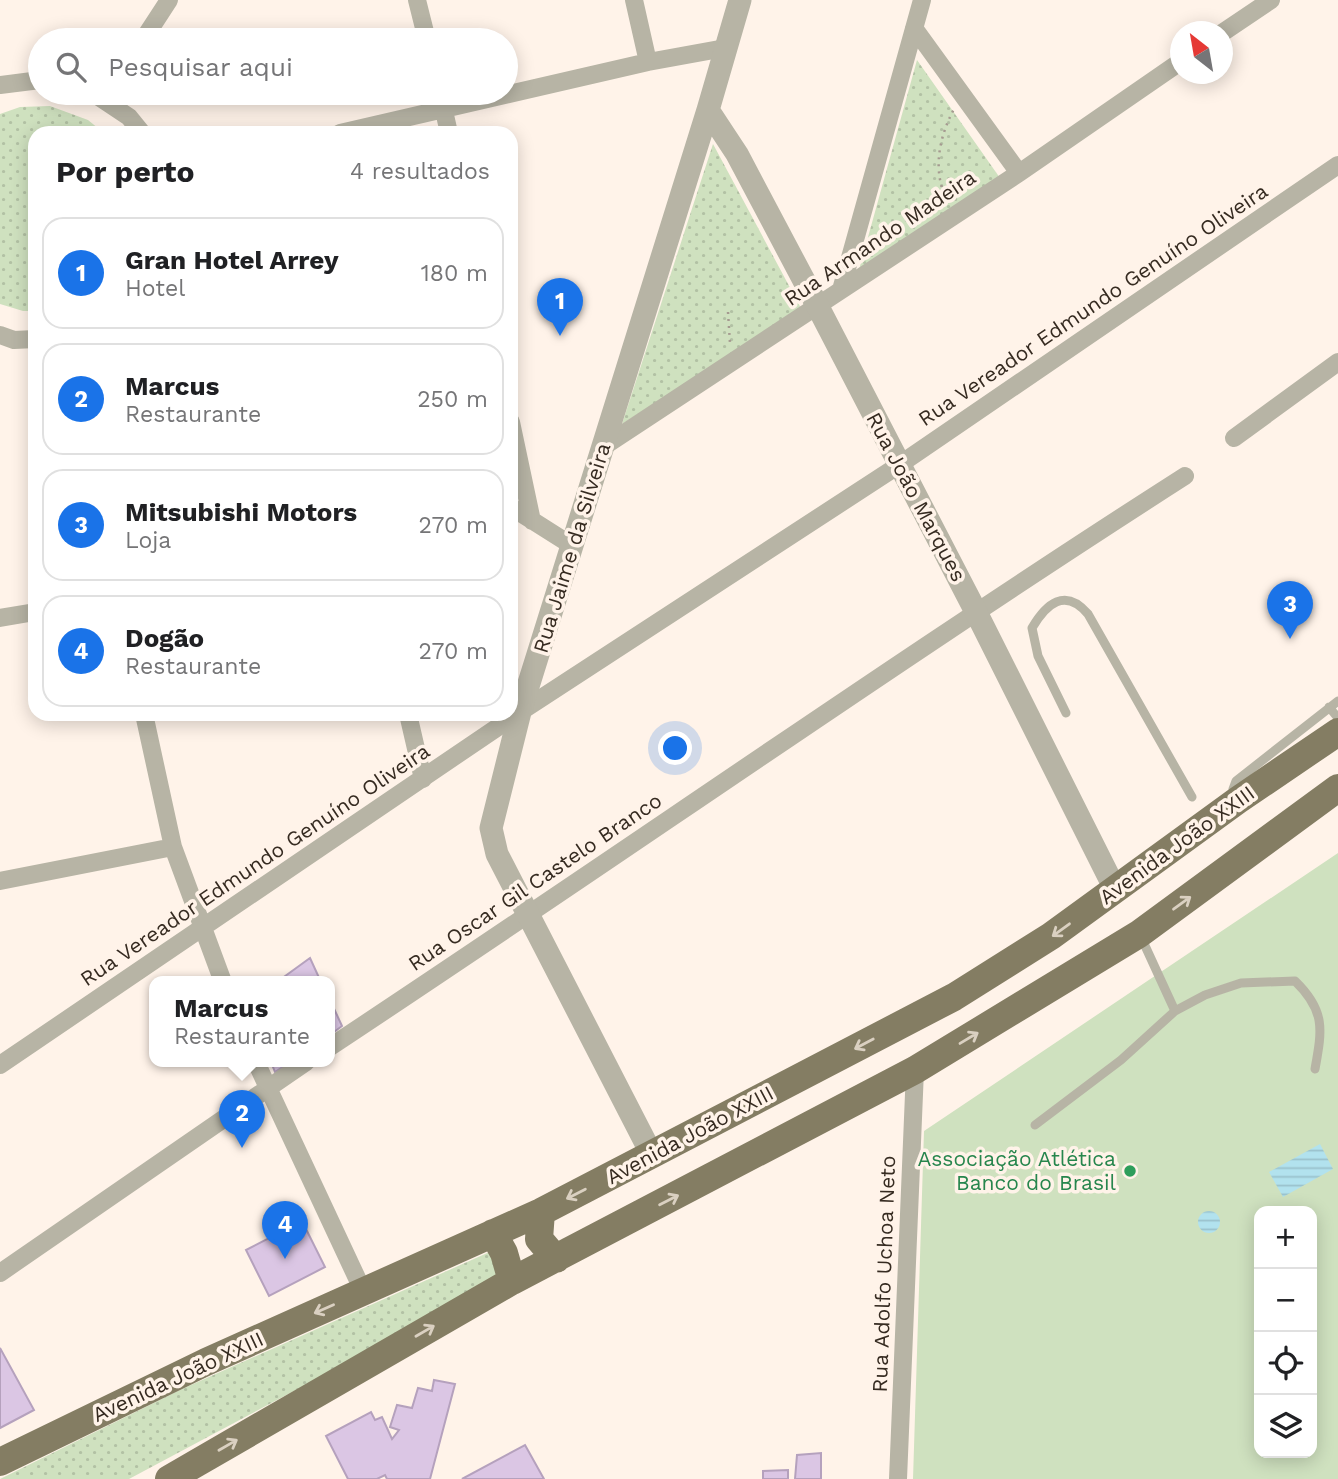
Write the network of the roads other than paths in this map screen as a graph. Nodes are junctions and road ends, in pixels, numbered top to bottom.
1 (169, 0) edge
2 (417, 0) edge
3 (634, 0) edge
4 (740, 0) edge
5 (922, 0) edge
6 (1271, 0) edge
7 (1233, 26) edge
8 (151, 28) edge
9 (424, 28) edge
10 (914, 28) junction
11 (725, 48) junction
12 (648, 62) junction
13 (1170, 70) edge
14 (28, 81) edge
15 (0, 84) edge
16 (518, 86) edge
17 (114, 105) edge
18 (427, 105) edge
19 (443, 105) edge
20 (708, 110) junction
21 (136, 126) edge
22 (362, 126) edge
23 (448, 126) edge
24 (1338, 165) edge
25 (1019, 173) junction
26 (841, 290) junction
27 (818, 307) junction
28 (0, 335) edge
29 (28, 339) edge
30 (1338, 362) edge
31 (1234, 438) dead end
32 (603, 447) junction
33 (518, 454) edge
34 (898, 465) junction
35 (1185, 476) dead end
36 (518, 512) edge
37 (533, 522) junction
38 (570, 545) junction
39 (975, 610) junction
40 (28, 613) edge
41 (0, 618) edge
42 (1338, 701) edge
43 (520, 712) junction
44 (1066, 713) dead end
45 (1338, 718) edge
46 (518, 720) edge
47 (1334, 720) edge
48 (146, 721) edge
49 (410, 721) edge
50 (507, 721) edge
51 (518, 721) edge
52 (424, 779) junction
53 (1338, 788) edge
54 (1192, 797) dead end
55 (173, 847) junction
56 (0, 881) edge
57 (1115, 889) junction
58 (528, 916) junction
59 (201, 930) junction
60 (1139, 934) junction
61 (220, 976) edge
62 (1175, 1011) junction
63 (335, 1043) edge
64 (0, 1065) edge
65 (258, 1067) edge
66 (298, 1067) edge
67 (1315, 1069) dead end
68 (915, 1070) junction
69 (267, 1088) junction
70 (1035, 1125) dead end
71 (652, 1155) junction
72 (541, 1212) junction
73 (493, 1233) junction
74 (556, 1259) junction
75 (0, 1273) edge
76 (512, 1281) junction
77 (363, 1291) junction
78 (0, 1462) edge
79 (169, 1479) edge
80 (898, 1479) edge

1 - 8 street
2 - 9 street
3 - 12 street
4 - 11 street, Rua Jaime da Silveira
5 - 10 street
6 - 7 street
10 - 25 street
10 - 26 street
11 - 12 street
11 - 20 street, Rua Jaime da Silveira
12 - 16 street
13 - 25 street, Rua Armando Madeira
14 - 15 street
17 - 21 street
18 - 22 street
19 - 23 street
20 - 27 street, Rua João Marques
20 - 32 street, Rua Jaime da Silveira
24 - 34 street, Rua Vereador Edmundo Genuíno Oliveira
25 - 26 street, Rua Armando Madeira
26 - 27 street, Rua Armando Madeira
27 - 32 street, Rua Armando Madeira
27 - 34 street, Rua João Marques
28 - 29 street
30 - 31 street
32 - 38 street, Rua Jaime da Silveira
33 - 37 street
34 - 39 street, Rua João Marques
34 - 43 street, Rua Vereador Edmundo Genuíno Oliveira
35 - 39 street, Rua Oscar Gil Castelo Branco
36 - 37 street
37 - 38 street
38 - 43 street, Rua Jaime da Silveira
39 - 57 street, Rua João Marques
39 - 58 street, Rua Oscar Gil Castelo Branco
40 - 41 street
42 - 47 lane
43 - 46 street, Rua Jaime da Silveira
44 - 54 lane
45 - 47 lane
47 - 57 main road, Avenida João XXIII
48 - 55 street
49 - 52 street
50 - 52 street, Rua Vereador Edmundo Genuíno Oliveira
51 - 58 street, Rua Jaime da Silveira
52 - 59 street, Rua Vereador Edmundo Genuíno Oliveira
60 -> 53 main road
55 - 56 street
55 - 59 street
57 -> 71 main road, Avenida João XXIII
58 - 63 street, Rua Oscar Gil Castelo Branco
58 - 71 street, Rua Jaime da Silveira
59 - 61 street
59 - 64 street, Rua Vereador Edmundo Genuíno Oliveira
60 - 62 lane
68 -> 60 main road
62 - 67 lane
62 - 70 lane
65 - 69 street
66 - 69 street
74 -> 68 main road
68 - 80 street, Rua Adolfo Uchoa Neto
69 - 75 street
69 - 77 street
71 -> 72 main road, Avenida João XXIII
72 - 73 main road, Avenida João XXIII
72 - 74 main road
73 - 76 main road
73 - 77 main road, Avenida João XXIII
74 - 76 main road
79 -> 76 main road
77 -> 78 main road, Avenida João XXIII

